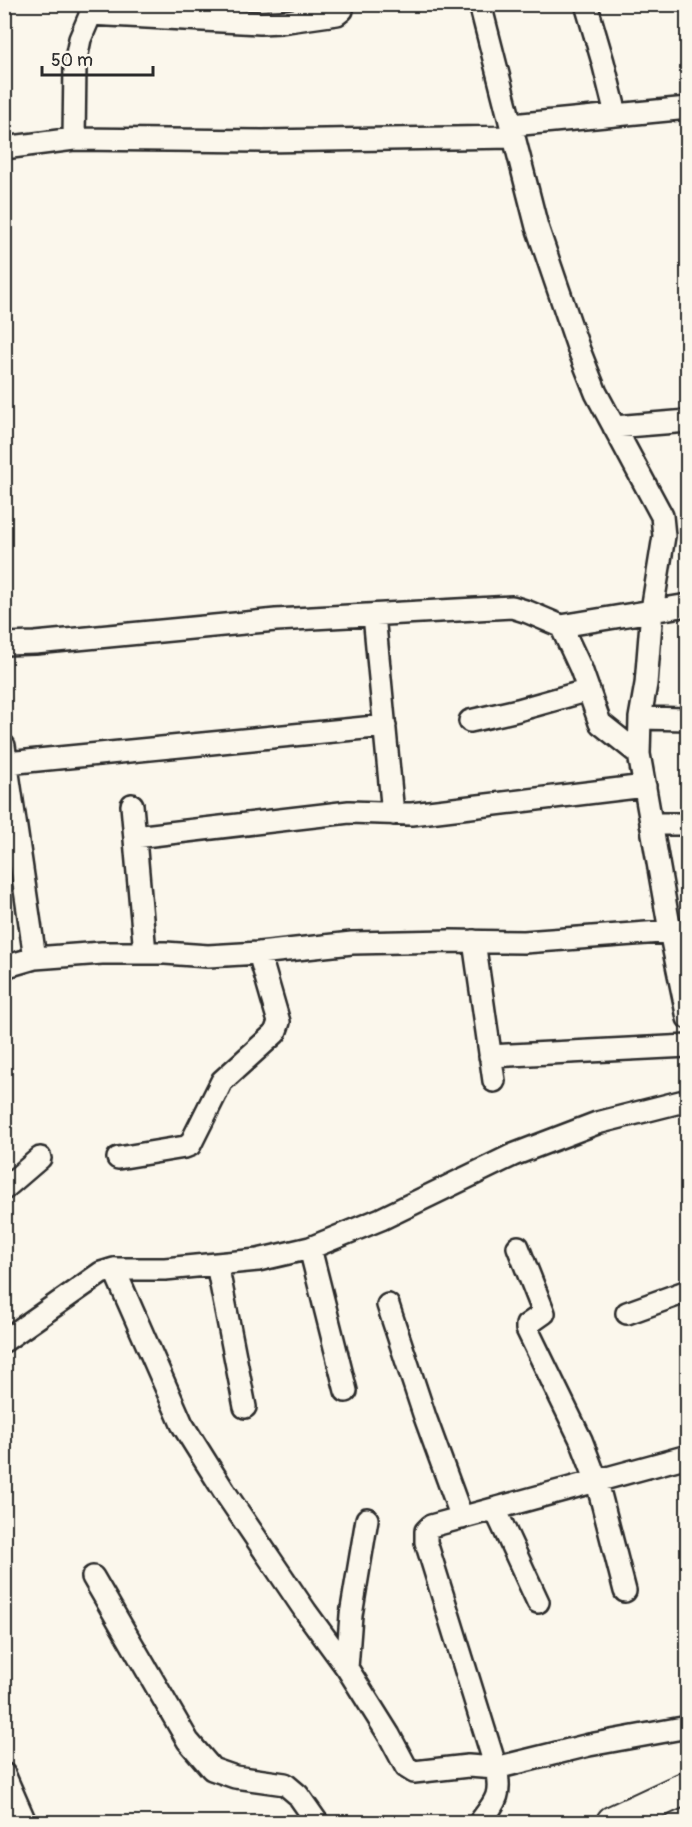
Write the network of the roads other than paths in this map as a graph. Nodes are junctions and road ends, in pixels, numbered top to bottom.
1 (344, 4) edge
2 (480, 4) edge
3 (586, 4) edge
4 (92, 9) edge
5 (687, 108) edge
6 (616, 114) junction
7 (513, 131) junction
8 (74, 140) junction
9 (4, 148) edge
10 (687, 421) edge
11 (614, 427) junction
12 (687, 605) edge
13 (652, 610) junction
14 (374, 615) junction
15 (561, 626) junction
16 (4, 644) edge
17 (589, 690) junction
18 (640, 718) junction
19 (687, 719) edge
20 (470, 721) dead end
21 (385, 726) junction
22 (6, 754) edge
23 (639, 754) junction
24 (645, 786) junction
25 (132, 805) dead end
26 (393, 814) junction
27 (651, 824) junction
28 (687, 824) edge
29 (135, 837) junction
30 (11, 845) edge
31 (679, 931) edge
32 (474, 941) junction
33 (144, 953) junction
34 (259, 953) junction
35 (35, 958) junction
36 (4, 967) edge
37 (686, 1012) edge
38 (687, 1046) edge
39 (490, 1056) junction
40 (494, 1081) dead end
41 (687, 1100) edge
42 (40, 1158) dead end
43 (118, 1158) dead end
44 (4, 1189) edge
45 (518, 1247) dead end
46 (310, 1248) junction
47 (217, 1264) junction
48 (114, 1269) junction
49 (687, 1291) edge
50 (388, 1305) dead end
51 (627, 1313) dead end
52 (4, 1341) edge
53 (346, 1391) dead end
54 (245, 1407) dead end
55 (687, 1456) edge
56 (597, 1482) junction
57 (495, 1509) junction
58 (462, 1518) junction
59 (367, 1519) dead end
60 (93, 1577) dead end
61 (625, 1591) dead end
62 (538, 1602) dead end
63 (347, 1668) junction
64 (687, 1726) edge
65 (496, 1768) junction
66 (4, 1774) edge
67 (687, 1787) edge
68 (650, 1814) edge
69 (25, 1822) edge
70 (317, 1822) edge
71 (480, 1822) edge
72 (613, 1822) edge

1 - 4 street
2 - 7 street
3 - 6 street
4 - 8 street
5 - 6 street
6 - 7 street
7 - 8 street
7 - 11 street
8 - 9 street
10 - 11 street
11 - 13 street
12 - 13 street
13 - 15 street
13 - 18 street
14 - 15 street
14 - 16 street
14 - 21 street
15 - 17 street
17 - 20 street
17 - 23 street
18 - 19 street
18 - 23 street
21 - 22 street
21 - 26 street
22 - 30 street
23 - 24 street
24 - 26 street
24 - 27 street
25 - 29 street
26 - 29 street
27 - 28 street
27 - 31 street
29 - 33 street
30 - 35 street
31 - 32 street
31 - 37 street
32 - 34 street
32 - 39 street
33 - 34 street
33 - 35 street
34 - 43 street
35 - 36 street
38 - 39 street
39 - 40 street
41 - 46 street
42 - 44 street
45 - 56 street
46 - 47 street
46 - 53 street
47 - 48 street
47 - 54 street
48 - 52 street
48 - 63 street
49 - 51 street
50 - 58 street
55 - 56 street
56 - 57 street
56 - 61 street
57 - 58 street
57 - 62 street
58 - 65 street
59 - 63 street
60 - 70 street
63 - 65 street
64 - 65 street
65 - 71 street
66 - 69 street
67 - 68 highway
68 - 72 highway

